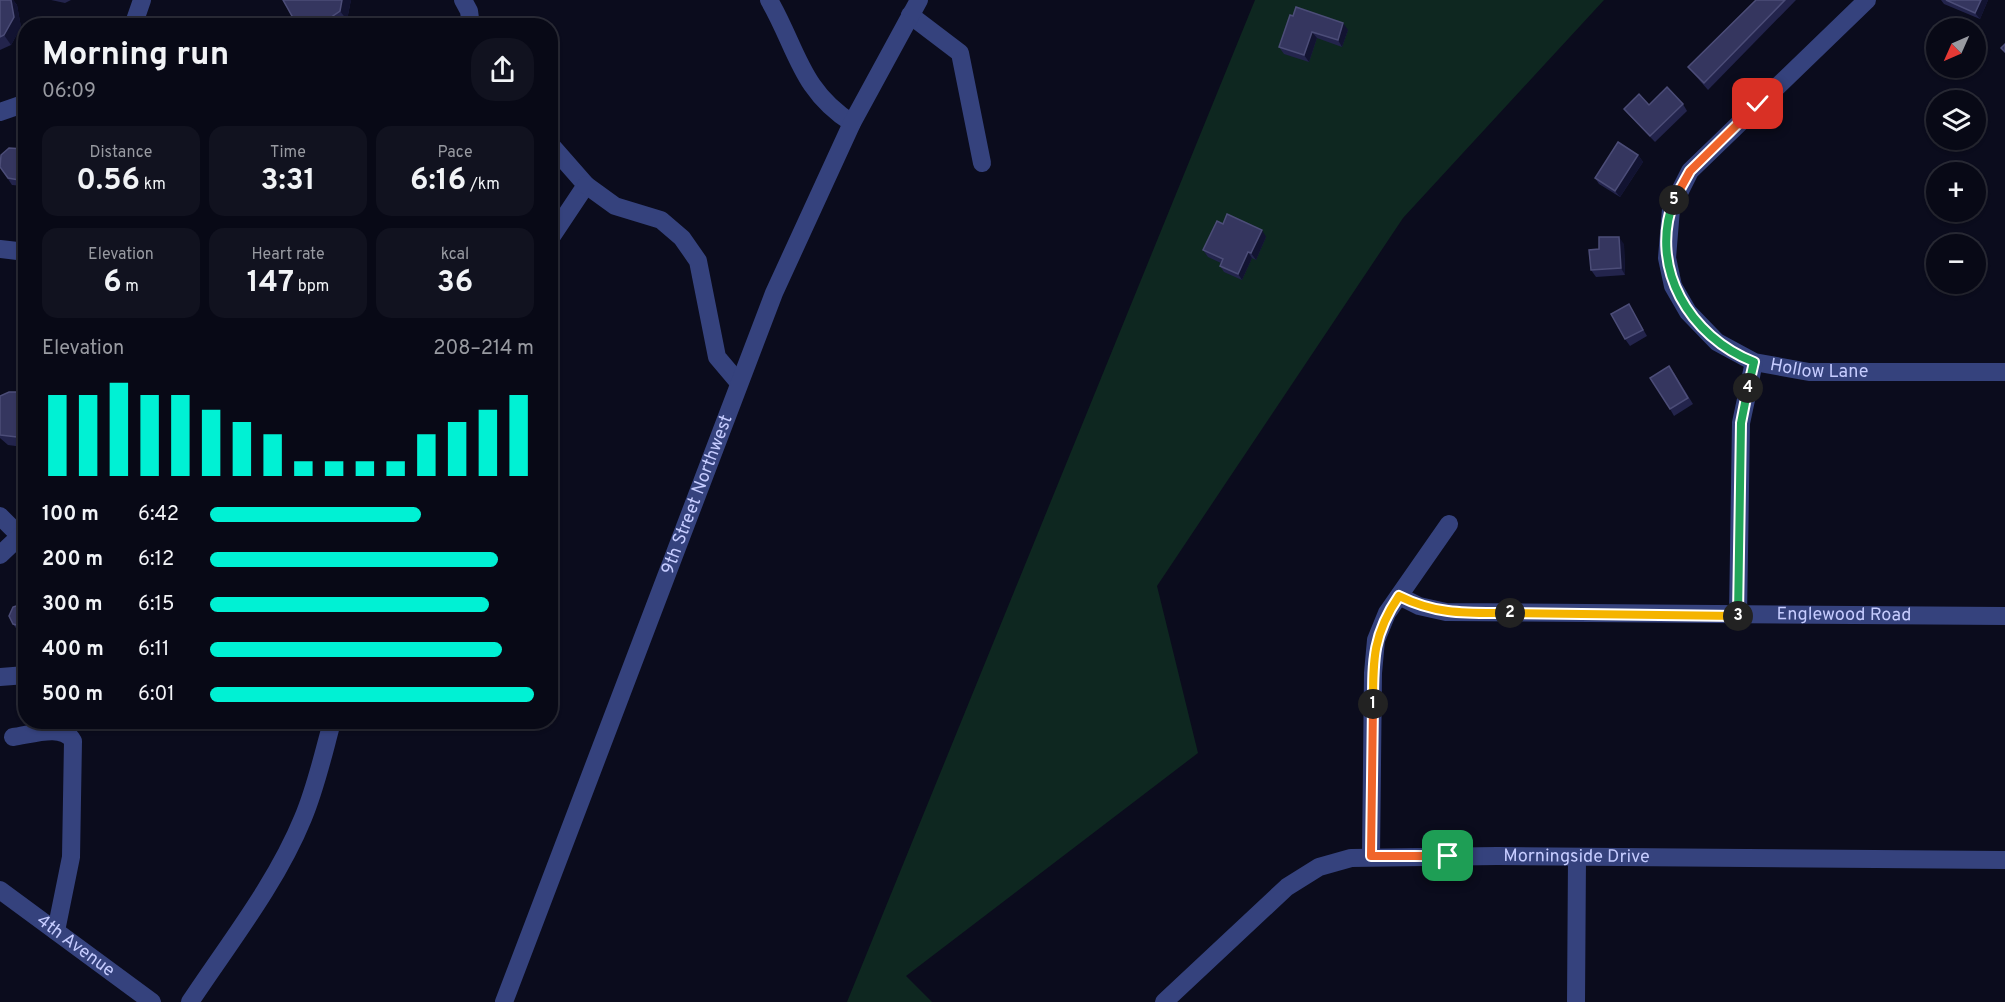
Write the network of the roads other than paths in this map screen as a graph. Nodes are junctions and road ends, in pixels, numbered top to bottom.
1 (142, 0) edge
2 (463, 0) edge
3 (769, 0) edge
4 (1867, 0) edge
5 (915, 8) edge
6 (136, 18) edge
7 (470, 18) edge
8 (18, 106) edge
9 (0, 112) edge
10 (852, 123) junction
11 (558, 153) edge
12 (982, 163) dead end
13 (586, 185) junction
14 (558, 227) edge
15 (0, 249) edge
16 (18, 251) edge
17 (1754, 362) junction
18 (2005, 372) edge
19 (739, 383) junction
20 (0, 516) edge
21 (1449, 525) dead end
22 (18, 534) edge
23 (18, 542) edge
24 (0, 555) edge
25 (1399, 596) junction
26 (1738, 616) junction
27 (2005, 616) edge
28 (18, 676) edge
29 (0, 677) edge
30 (67, 729) edge
31 (70, 729) edge
32 (330, 729) edge
33 (13, 737) dead end
34 (1371, 856) junction
35 (1577, 857) junction
36 (2005, 860) edge
37 (0, 890) edge
38 (56, 931) junction
39 (152, 1002) edge
40 (190, 1002) edge
41 (504, 1002) edge
42 (1164, 1002) edge
43 (1576, 1002) edge

1 - 6 street
2 - 7 street
3 - 10 street
4 - 17 street, Hollow Lane
5 - 10 street, 9th Street Northwest
5 - 12 street
8 - 9 street
10 - 19 street, 9th Street Northwest
11 - 13 street
13 - 14 street
13 - 19 street
15 - 16 street
17 - 18 street, Hollow Lane
17 - 26 street
19 - 41 street, 9th Street Northwest
20 - 22 street
21 - 25 street
23 - 24 street
25 - 26 street, Englewood Road
25 - 34 street
26 - 27 street, Englewood Road
28 - 29 street
30 - 33 street
31 - 38 street
32 - 40 street
34 - 35 street, Morningside Drive
34 - 42 street, Morningside Drive
35 - 36 street, Morningside Drive
35 - 43 street
37 - 38 street, 4th Avenue
38 - 39 street, 4th Avenue

